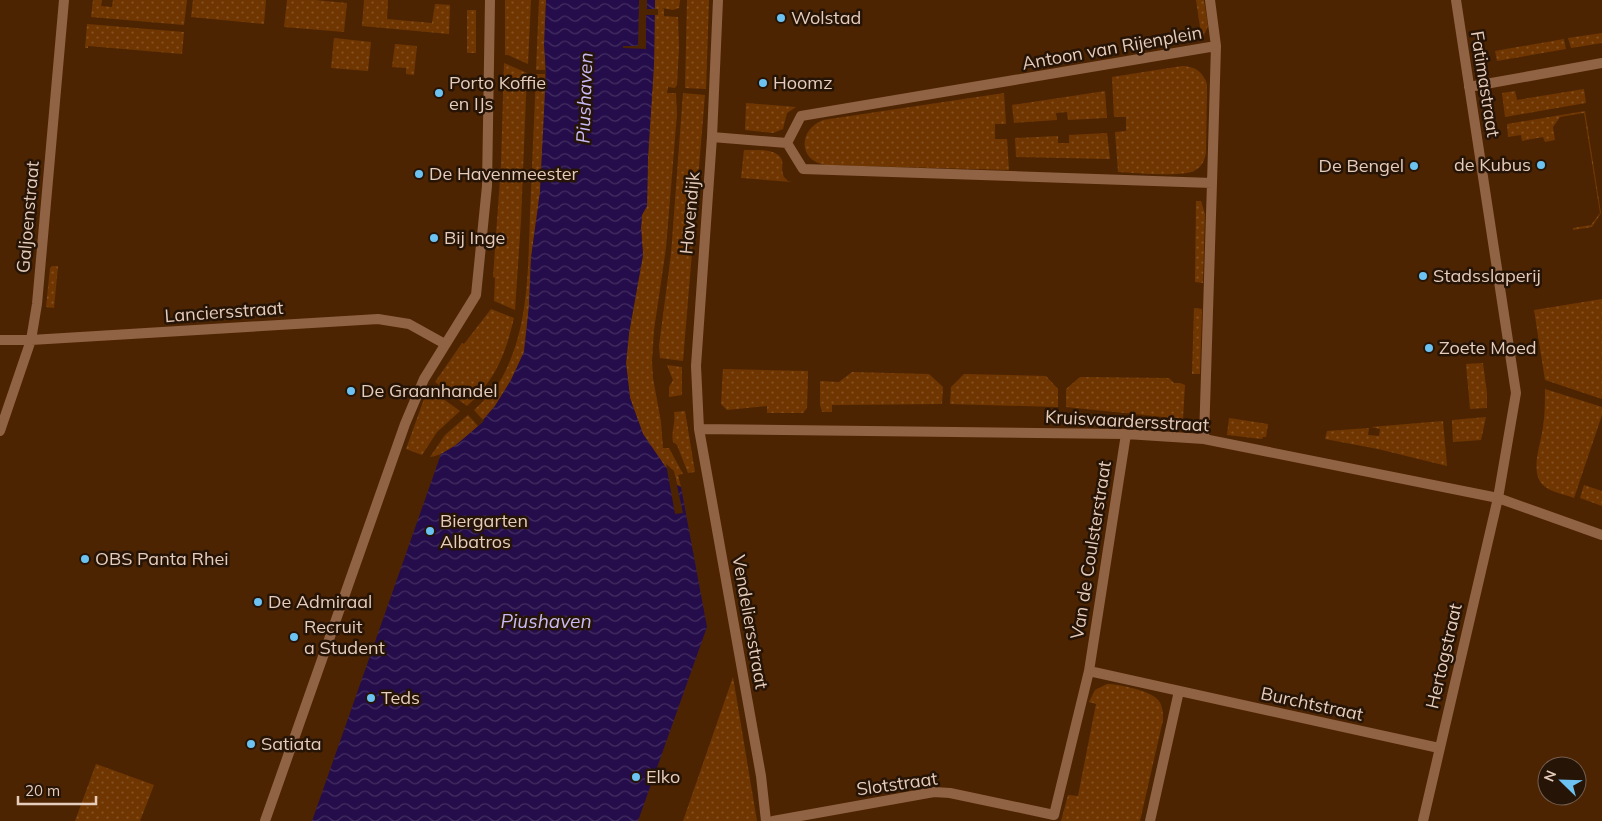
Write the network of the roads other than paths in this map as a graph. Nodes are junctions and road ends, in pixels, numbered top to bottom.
1 (64, 0) edge
2 (490, 0) edge
3 (718, 0) edge
4 (1210, 0) edge
5 (1456, 0) edge
6 (1216, 46) junction
7 (1602, 63) edge
8 (1469, 87) junction
9 (712, 137) junction
10 (787, 143) junction
11 (1212, 183) junction
12 (0, 340) edge
13 (31, 340) junction
14 (445, 344) junction
15 (699, 429) junction
16 (0, 431) edge
17 (1126, 434) junction
18 (1204, 439) junction
19 (1498, 498) junction
20 (1602, 535) edge
21 (1089, 671) junction
22 (1179, 691) junction
23 (1439, 748) junction
24 (1054, 815) joint
25 (266, 821) edge
26 (766, 821) edge
27 (772, 821) edge
28 (1150, 821) edge
29 (1423, 821) edge

1 - 13 street, Galjoenstraat
2 - 14 street
3 - 9 street, Havendijk
4 - 6 street
5 - 8 street, Fatimastraat
6 - 10 street, Antoon van Rijenplein
6 - 11 street, Antoon van Rijenplein
7 - 8 street
8 - 19 street, Fatimastraat
9 - 10 street
9 - 15 street, Havendijk
10 - 11 street
11 - 18 street, Antoon van Rijenplein
12 - 13 street, Lanciersstraat
13 - 14 street, Lanciersstraat
13 - 16 street, Galjoenstraat
14 - 25 street
15 - 17 street, Kruisvaardersstraat
15 - 26 street, Vendeliersstraat
17 - 18 street, Kruisvaardersstraat
17 - 21 street, Van de Coulsterstraat
18 - 19 street, Kruisvaardersstraat
19 - 20 street, Kruisvaardersstraat
19 - 23 street, Hertogstraat
21 - 22 street
21 - 24 street, Van de Coulsterstraat
22 - 23 street, Burchtstraat
22 - 28 street
23 - 29 street, Hertogstraat
24 - 27 street, Slotstraat

